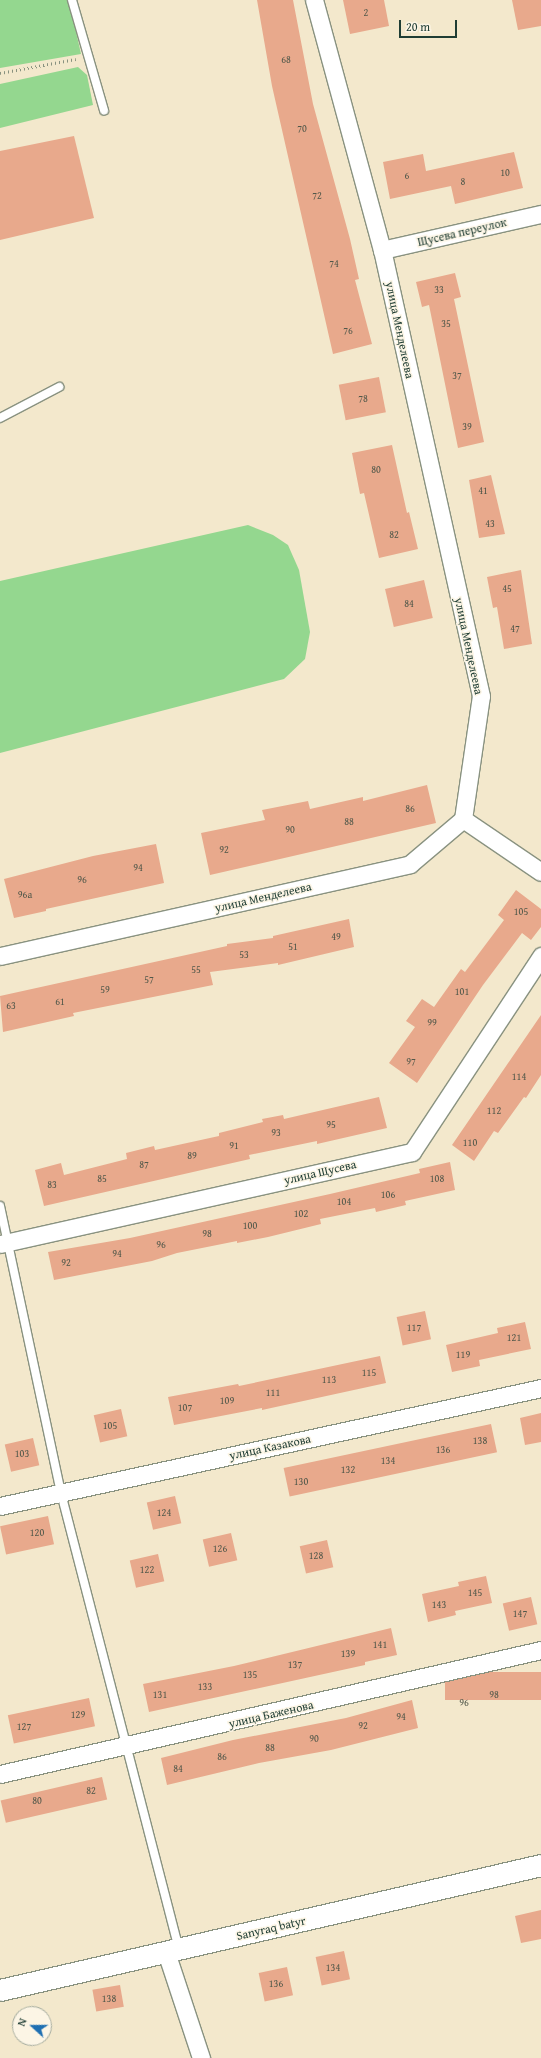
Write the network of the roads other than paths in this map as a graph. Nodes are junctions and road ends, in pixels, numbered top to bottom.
1 (72, 0) edge
2 (314, 0) edge
3 (104, 110) dead end
4 (541, 214) edge
5 (382, 250) junction
6 (58, 387) dead end
7 (0, 418) edge
8 (463, 819) junction
9 (541, 872) edge
10 (0, 956) edge
11 (541, 956) edge
12 (0, 1206) edge
13 (4, 1243) edge
14 (541, 1388) edge
15 (61, 1492) junction
16 (0, 1506) edge
17 (541, 1650) edge
18 (127, 1747) junction
19 (0, 1774) edge
20 (541, 1865) edge
21 (172, 1951) junction
22 (0, 1990) edge
23 (201, 2058) edge

1 - 3 lane
2 - 5 street, улица Менделеева
4 - 5 street, Щусева переулок
5 - 8 street, улица Менделеева
6 - 7 lane
8 - 9 street
8 - 10 street, улица Менделеева
11 - 13 street, улица Щусева
12 - 13 lane
13 - 15 lane
14 - 15 street, улица Казакова
15 - 16 street, улица Казакова
15 - 18 lane
17 - 18 street, улица Баженова
18 - 19 street, улица Баженова
18 - 21 lane
20 - 21 street, Sanyraq batyr
21 - 22 street, Sanyraq batyr
21 - 23 street

